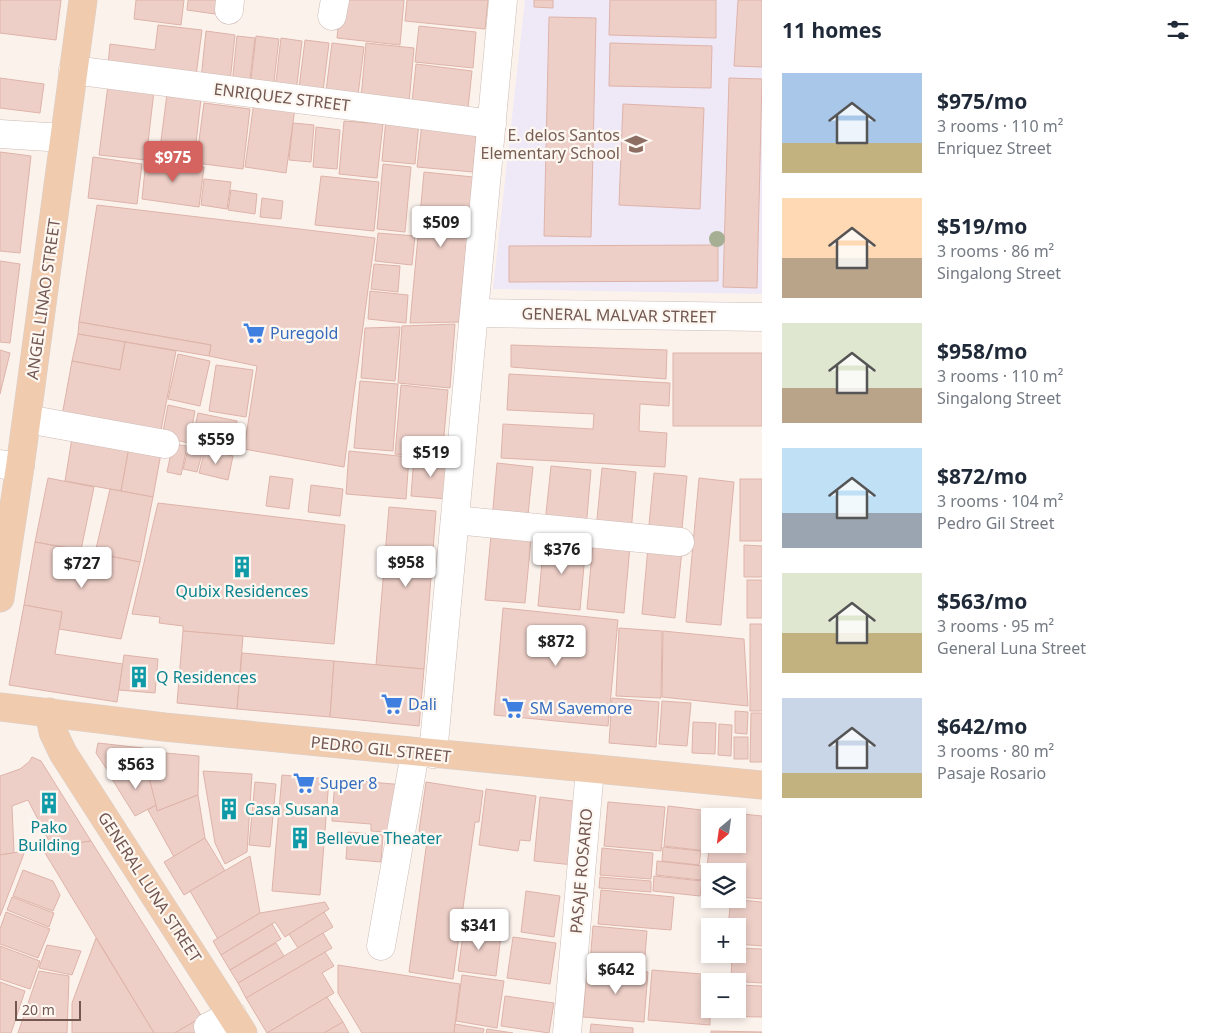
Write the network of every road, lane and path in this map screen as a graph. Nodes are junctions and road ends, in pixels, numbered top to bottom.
1 (83, 0) edge
2 (504, 0) edge
3 (73, 70) junction
4 (492, 124) junction
5 (0, 134) edge
6 (64, 138) junction
7 (476, 313) junction
8 (762, 317) edge
9 (27, 419) junction
10 (165, 444) dead end
11 (10, 466) edge
12 (455, 520) junction
13 (680, 542) dead end
14 (0, 598) edge
15 (0, 707) edge
16 (49, 712) junction
17 (424, 753) junction
18 (590, 769) junction
19 (762, 786) edge
20 (381, 946) dead end
21 (237, 1024) edge
22 (208, 1027) dead end
23 (567, 1033) edge

1 - 3 main road, ANGEL LINAO STREET
2 - 4 street
3 - 4 street, ENRIQUEZ STREET
3 - 6 main road, ANGEL LINAO STREET
4 - 7 street
5 - 6 street
6 - 9 main road, ANGEL LINAO STREET
7 - 8 street, GENERAL MALVAR STREET
7 - 12 street
9 - 10 street
9 - 11 main road, ANGEL LINAO STREET
11 - 14 main road, ANGEL LINAO STREET
12 - 13 street
12 - 17 street
15 - 16 main road, PEDRO GIL STREET
16 - 17 main road, PEDRO GIL STREET
16 - 21 main road, GENERAL LUNA STREET
17 - 18 main road, PEDRO GIL STREET
17 - 20 street
18 - 19 main road, PEDRO GIL STREET
18 - 23 street, PASAJE ROSARIO
21 - 22 street

